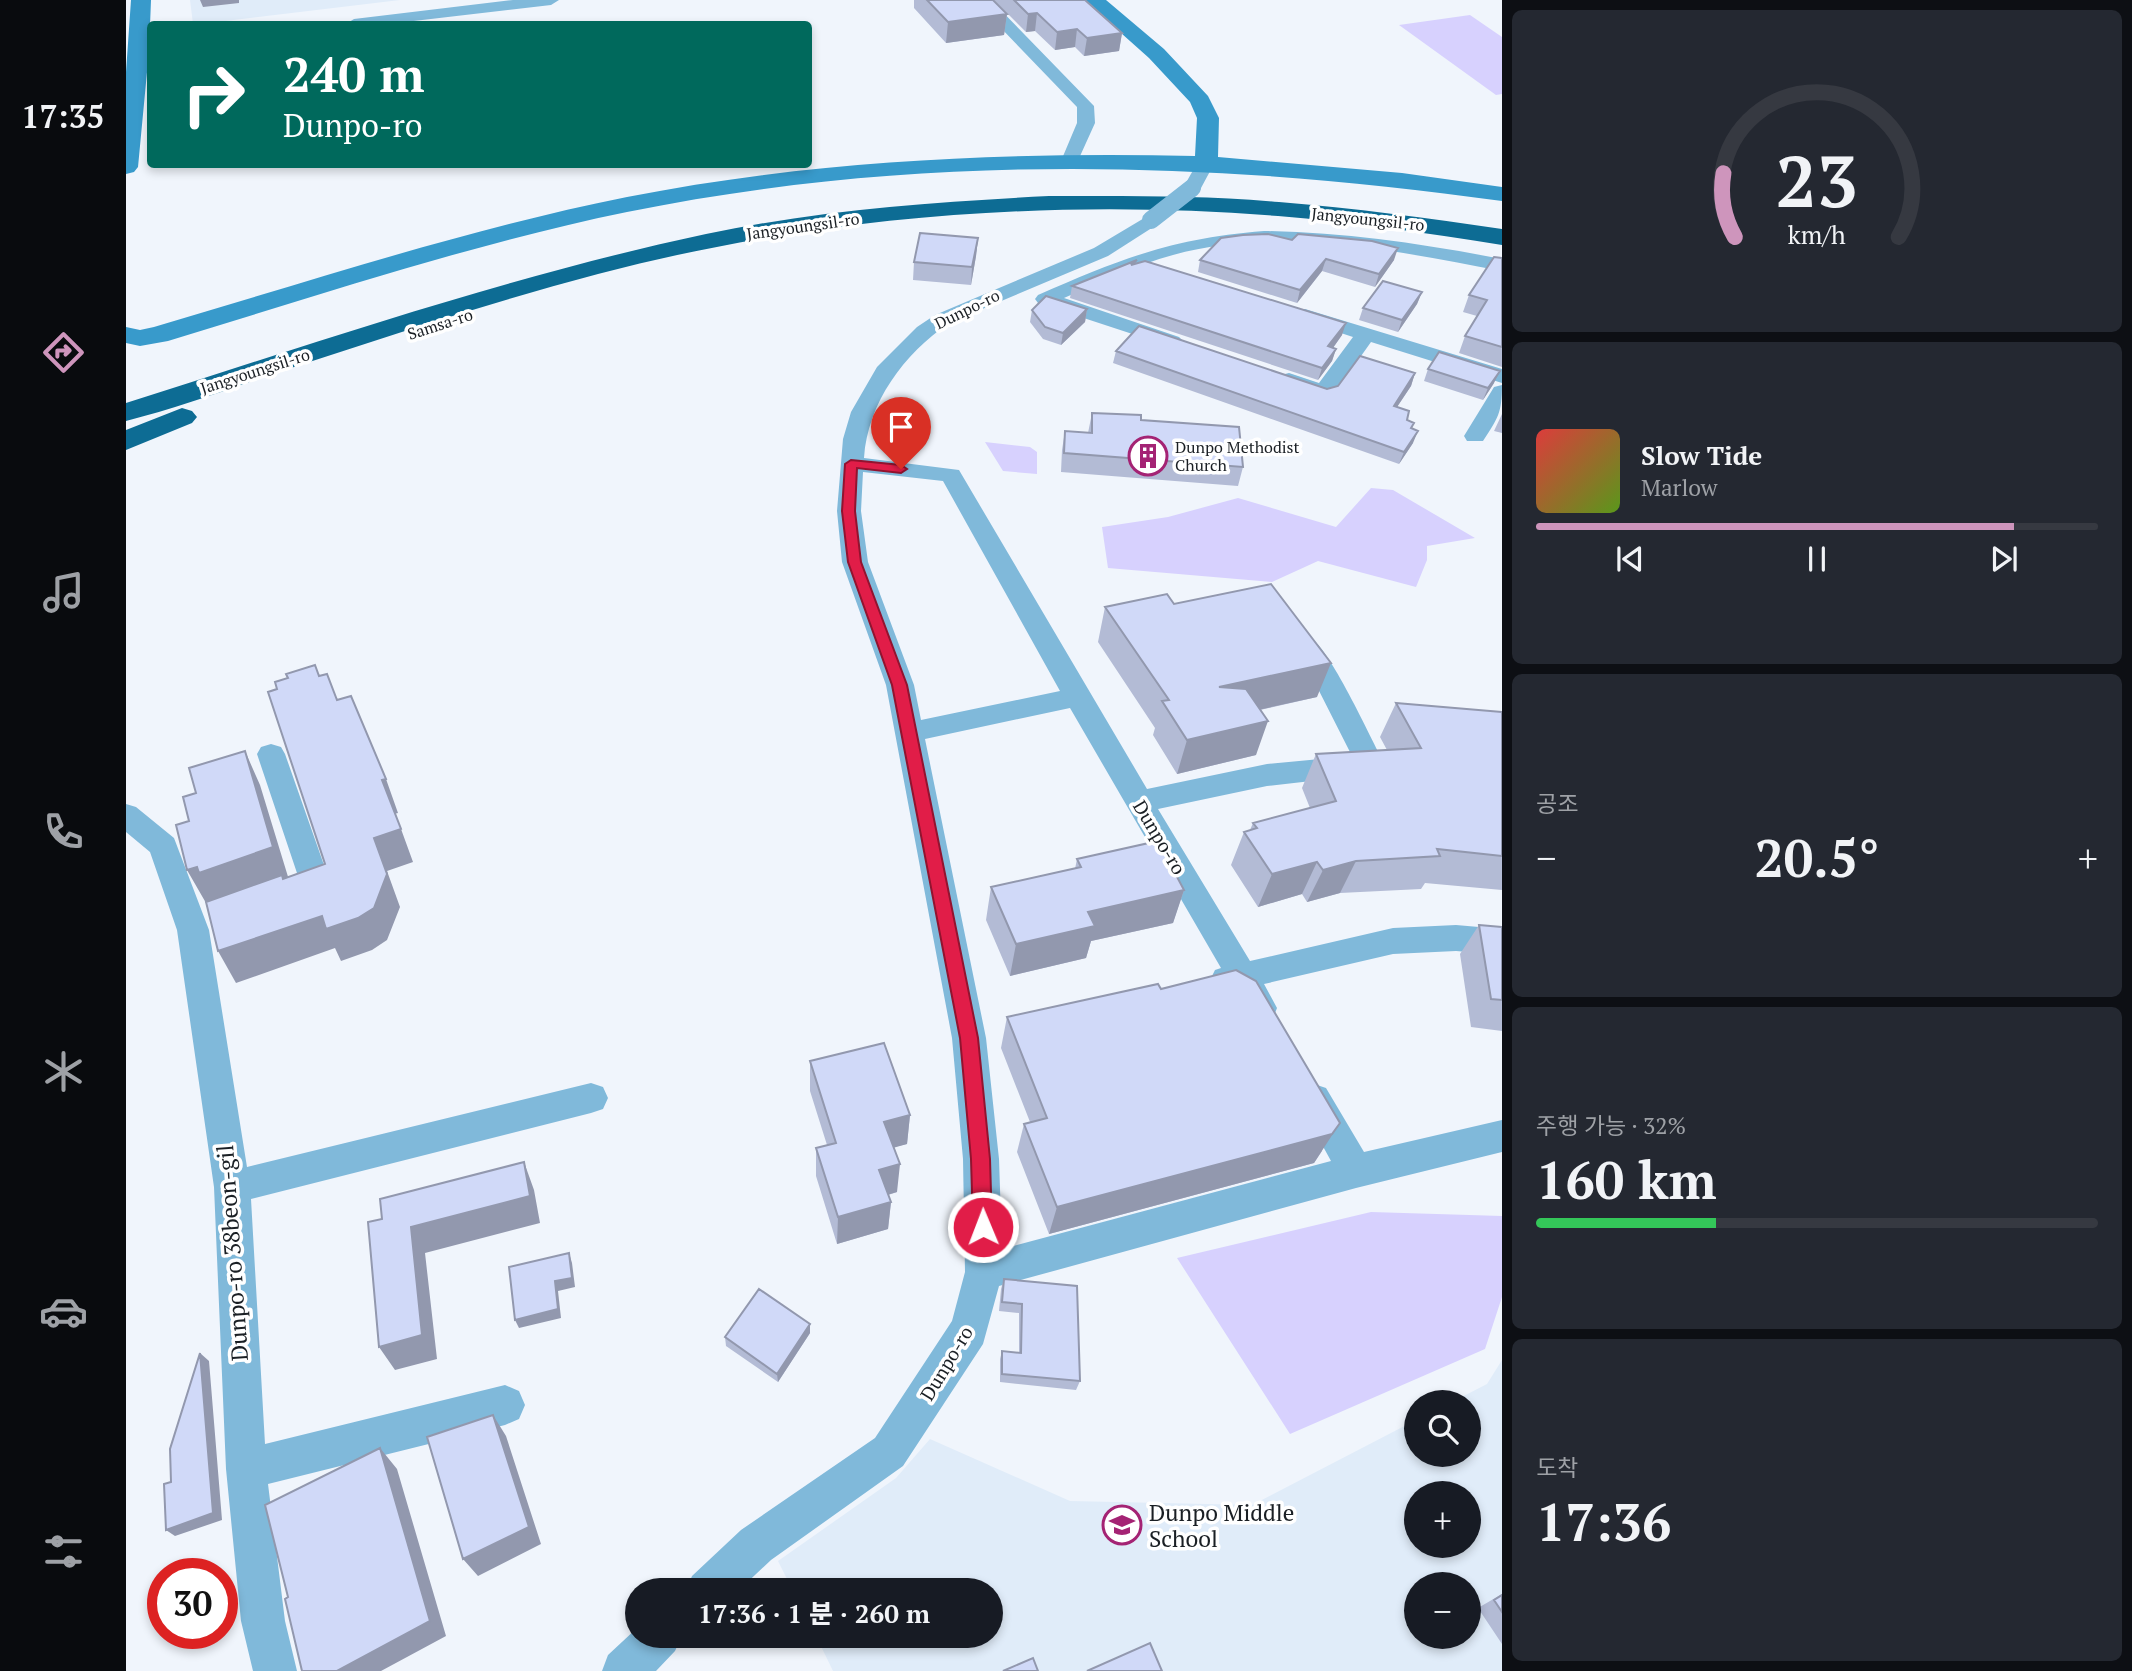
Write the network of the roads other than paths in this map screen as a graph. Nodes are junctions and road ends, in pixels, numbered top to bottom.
1 (141, 0) edge
2 (551, 0) edge
3 (982, 0) edge
4 (1094, 0) edge
5 (379, 21) edge
6 (145, 51) edge
7 (1069, 161) junction
8 (1206, 162) junction
9 (126, 167) edge
10 (1502, 194) edge
11 (1354, 216) junction
12 (1502, 224) edge
13 (763, 231) junction
14 (1502, 237) edge
15 (1502, 245) edge
16 (1101, 252) junction
17 (1132, 260) junction
18 (1502, 265) edge
19 (1171, 273) edge
20 (1288, 309) edge
21 (1367, 334) junction
22 (126, 335) edge
23 (1191, 347) edge
24 (1270, 374) edge
25 (1502, 376) edge
26 (1502, 392) edge
27 (126, 395) edge
28 (126, 412) edge
29 (1475, 436) dead end
30 (126, 441) edge
31 (851, 464) junction
32 (1288, 626) edge
33 (1077, 697) junction
34 (925, 729) dead end
35 (271, 754) dead end
36 (1139, 802) junction
37 (126, 815) edge
38 (267, 903) edge
39 (1502, 942) edge
40 (1243, 976) junction
41 (1203, 985) edge
42 (1276, 1034) edge
43 (1296, 1068) edge
44 (591, 1098) dead end
45 (1502, 1136) edge
46 (1356, 1171) junction
47 (232, 1187) junction
48 (984, 1272) junction
49 (505, 1405) dead end
50 (246, 1469) junction
51 (721, 1578) edge
52 (648, 1648) edge
53 (275, 1671) edge
54 (624, 1671) edge

1 - 6 street
2 - 5 street
3 - 7 street
4 - 8 street
6 - 9 street
7 - 8 street
7 - 22 street
8 - 10 street
8 - 16 street, Dunpo-ro, bridge
11 - 13 highway, Jangyoungsil-ro
11 - 14 highway, Jangyoungsil-ro
11 - 15 highway
12 - 27 highway, Jangyoungsil-ro
13 - 28 highway, Jangyoungsil-ro
13 - 30 highway, Samsa-ro
16 - 17 street
16 - 31 street, Dunpo-ro
17 - 18 street
17 - 19 street
17 - 23 street
20 - 21 street
21 - 24 street
21 - 25 street
26 - 29 street
31 - 33 street, Dunpo-ro
31 - 48 street, Dunpo-ro
32 - 36 street
33 - 34 street
33 - 36 street, Dunpo-ro
35 - 38 street
36 - 40 street, Dunpo-ro
37 - 47 street, Dunpo-ro 38beon-gil
39 - 40 street
40 - 41 street
40 - 42 street, Dunpo-ro
43 - 46 street
44 - 47 street
45 - 46 street
46 - 48 street
47 - 50 street, Dunpo-ro 38beon-gil
48 - 51 street, Dunpo-ro
49 - 50 street
50 - 53 street, Dunpo-ro 38beon-gil
52 - 54 street

